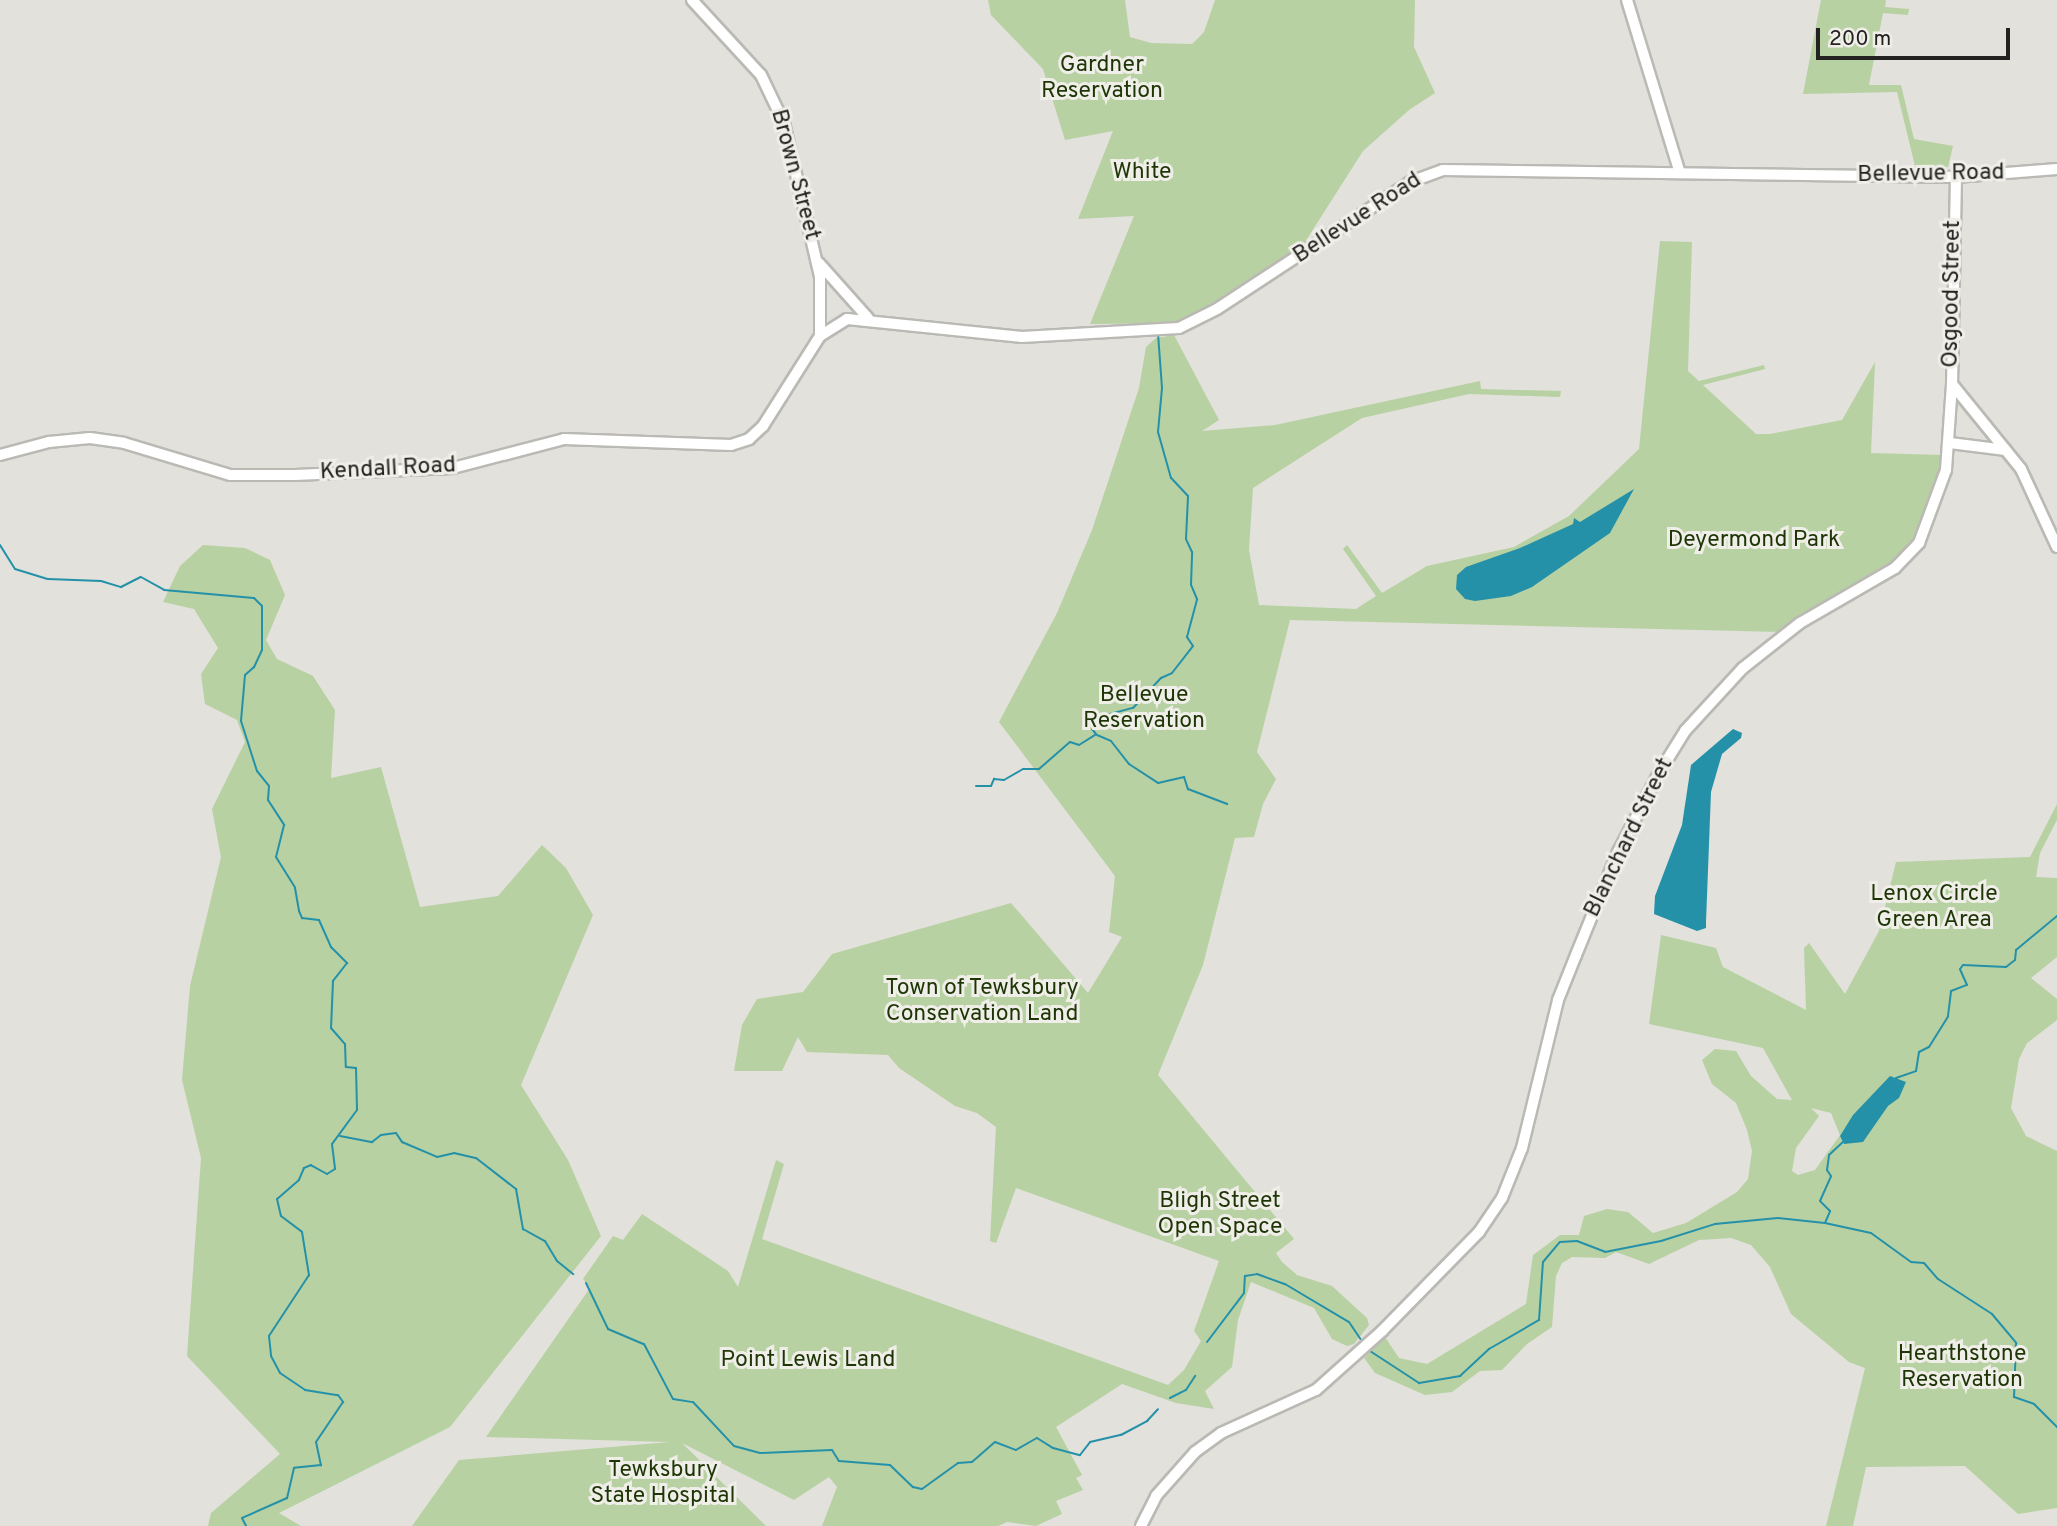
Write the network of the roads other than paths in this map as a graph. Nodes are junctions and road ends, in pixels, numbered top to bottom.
1 (692, 0) edge
2 (1627, 0) edge
3 (2057, 169) edge
4 (1680, 173) junction
5 (1956, 177) junction
6 (816, 260) junction
7 (868, 318) junction
8 (820, 336) junction
9 (1952, 384) junction
10 (768, 417) joint
11 (1950, 443) junction
12 (2006, 450) junction
13 (0, 455) edge
14 (2057, 547) edge
15 (1141, 1526) edge

1 - 6 street, Brown Street
2 - 4 street
3 - 5 street, Bellevue Road
4 - 5 street, Bellevue Road
4 - 7 street, Bellevue Road
5 - 9 street, Osgood Street
6 - 7 street
6 - 8 street, Brown Street
7 - 8 street, Bellevue Road
8 - 10 street, Bellevue Road
9 - 11 street, Blanchard Street
9 - 12 street, Osgood Street
10 - 13 street, Kendall Road
11 - 12 street
11 - 15 street, Blanchard Street
12 - 14 street, Osgood Street

